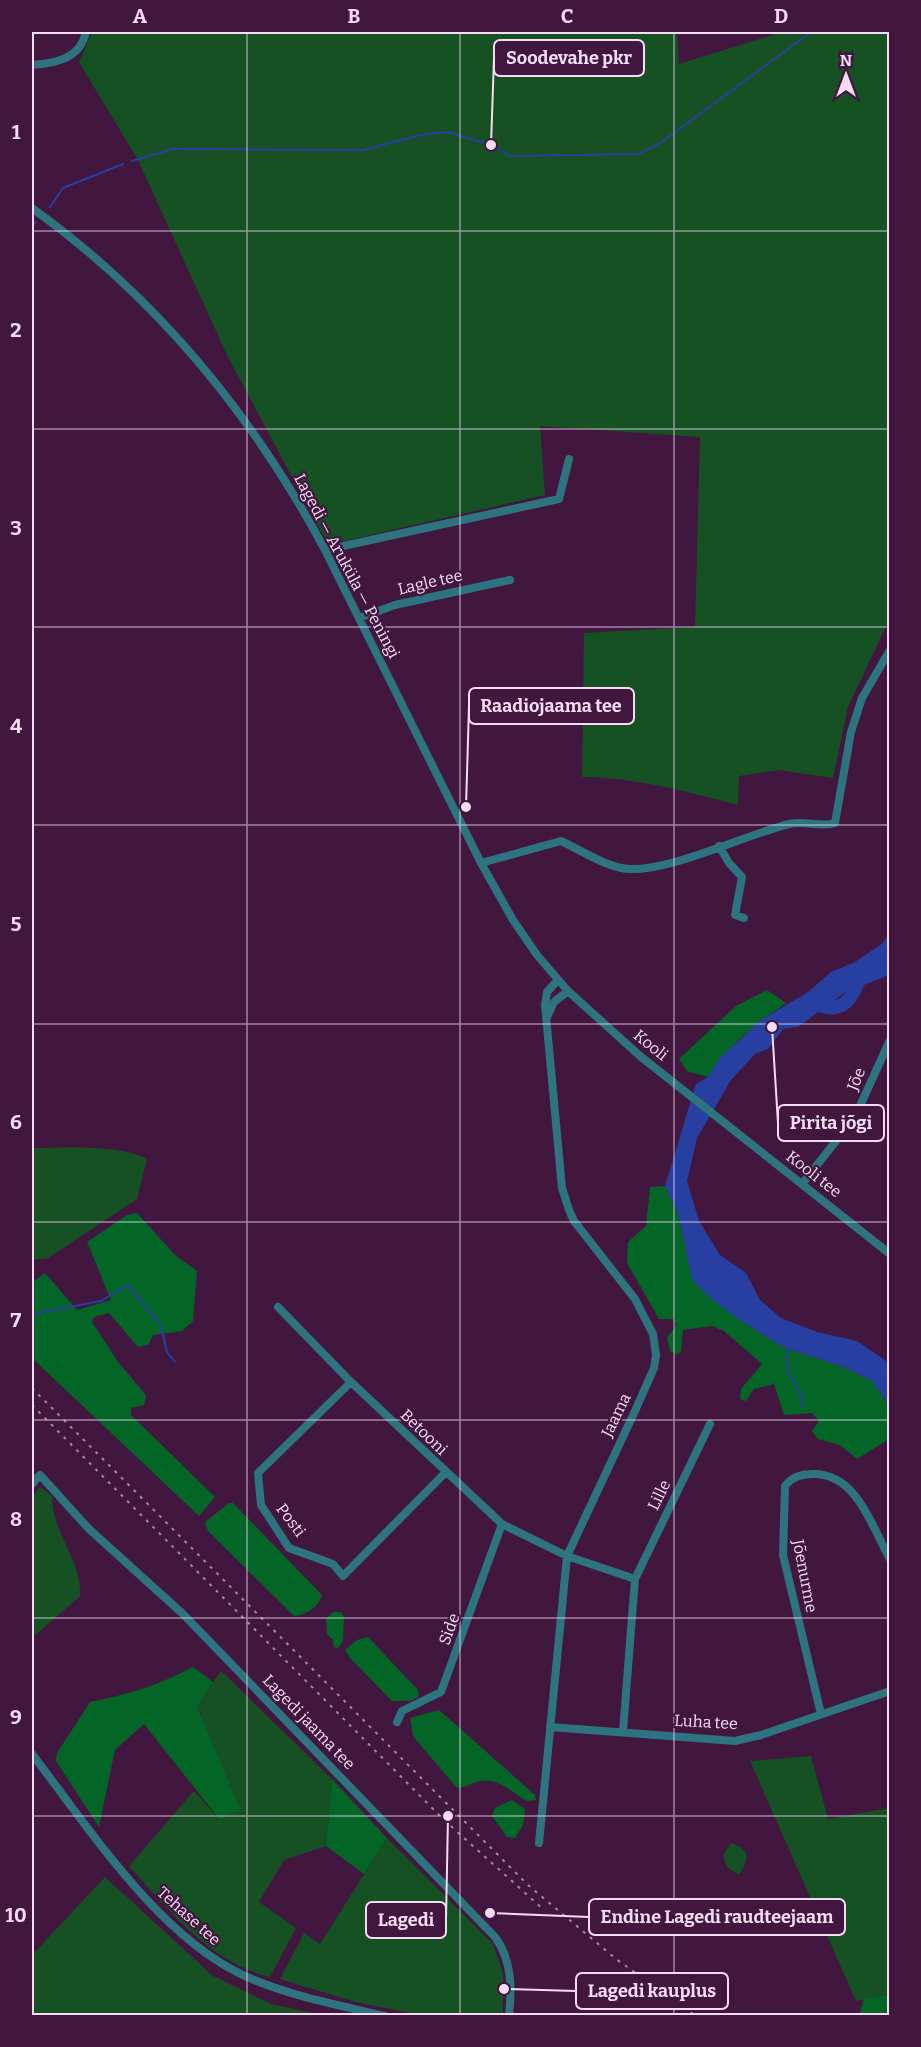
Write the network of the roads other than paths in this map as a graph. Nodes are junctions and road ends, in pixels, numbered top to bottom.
1 (86, 32) edge
2 (32, 65) edge
3 (32, 207) edge
4 (569, 459) dead end
5 (325, 550) junction
6 (510, 580) dead end
7 (359, 618) junction
8 (890, 650) edge
9 (719, 846) junction
10 (481, 863) junction
11 (744, 918) dead end
12 (558, 980) junction
13 (568, 991) junction
14 (546, 1020) junction
15 (889, 1042) edge
16 (719, 1118) joint
17 (802, 1184) junction
18 (890, 1254) edge
19 (278, 1307) dead end
20 (351, 1382) junction
21 (710, 1424) dead end
22 (445, 1473) junction
23 (32, 1484) edge
24 (502, 1524) junction
25 (567, 1556) junction
26 (890, 1559) edge
27 (635, 1579) junction
28 (890, 1691) edge
29 (821, 1714) junction
30 (397, 1722) dead end
31 (550, 1727) junction
32 (624, 1731) junction
33 (32, 1754) edge
34 (539, 1843) dead end
35 (385, 2016) edge
36 (509, 2016) edge

1 - 2 street
3 - 5 street, Lagedi — Aruküla — Peningi
4 - 5 street
5 - 7 street, Lagedi — Aruküla — Peningi
6 - 7 street, Lagle tee
7 - 10 street, Lagedi — Aruküla — Peningi
8 - 9 street
9 - 10 street
9 - 11 street
10 - 12 street, Lagedi — Aruküla — Peningi
12 - 13 street, Lagedi — Aruküla — Peningi
12 - 14 street, Jaama
13 - 14 street
13 - 16 street, Kooli
14 - 25 street, Jaama
15 - 17 street, Jõe
16 - 17 street, Kooli tee
17 - 18 street, Kooli tee
19 - 20 street, Betooni
20 - 22 street, Betooni
20 - 22 street, Posti
21 - 27 street, Lille
22 - 24 street, Betooni
23 - 36 street, Lagedi jaama tee
24 - 25 street, Betooni
24 - 30 street, Side
25 - 27 street
25 - 31 street, Jaama
26 - 29 street, Jõenurme
27 - 32 street, Lille
28 - 29 street, Luha tee
29 - 32 street, Luha tee
31 - 32 street, Luha tee
31 - 34 street, Jaama
33 - 35 street, Tehase tee

